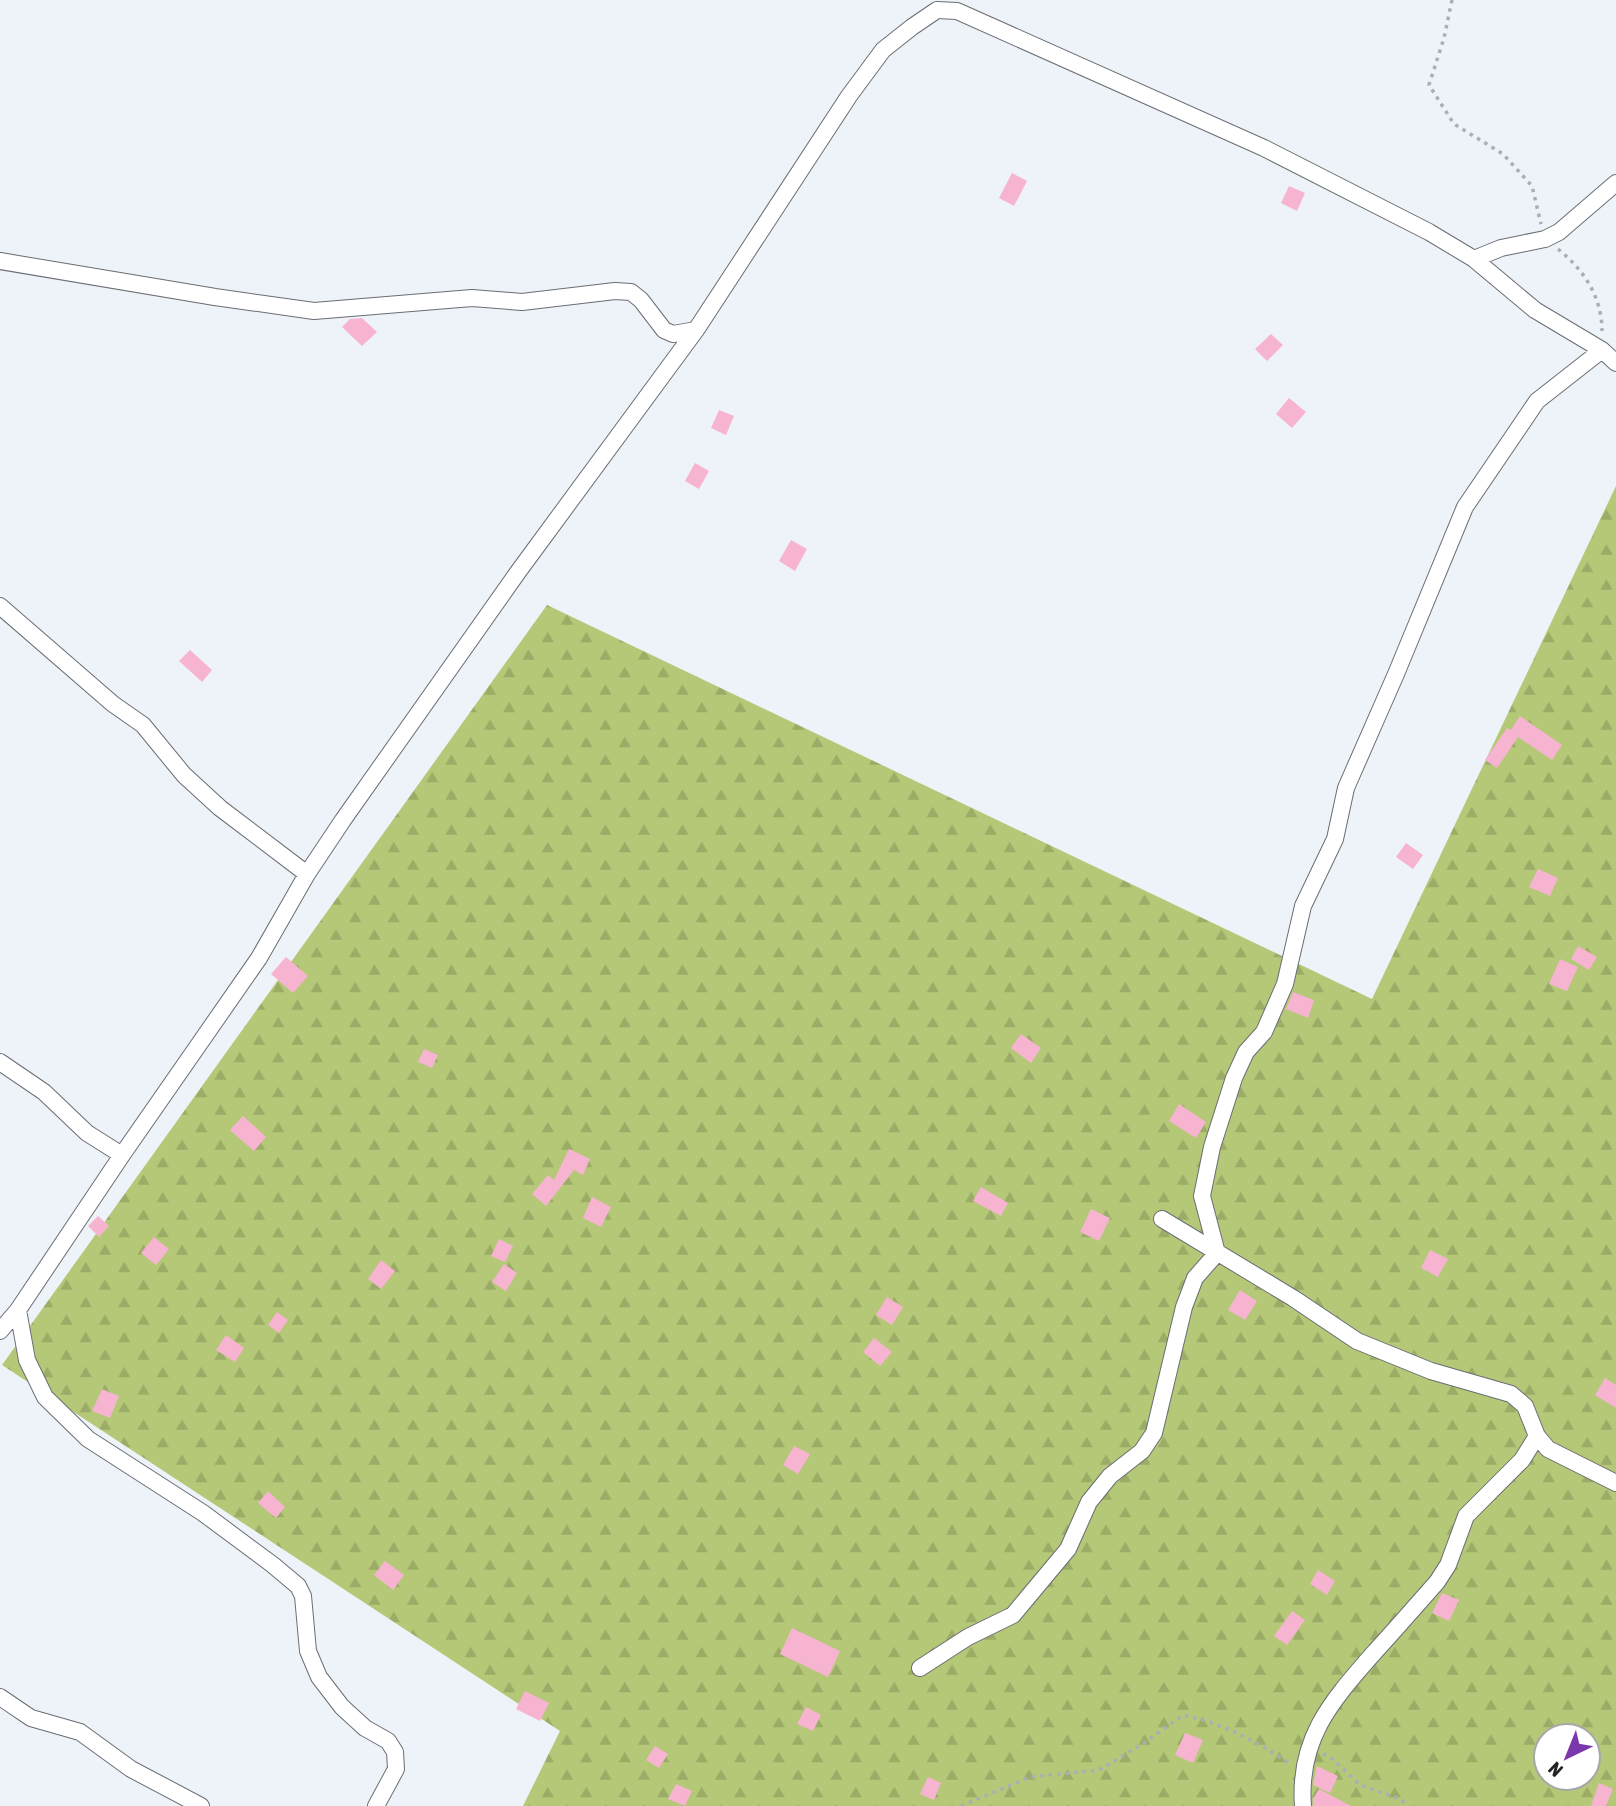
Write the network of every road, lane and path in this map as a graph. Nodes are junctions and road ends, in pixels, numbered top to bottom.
1 (1452, 0) edge
2 (1616, 183) edge
3 (1545, 239) junction
4 (1474, 259) junction
5 (0, 261) edge
6 (696, 330) junction
7 (1602, 351) junction
8 (1616, 363) edge
9 (0, 606) edge
10 (307, 874) junction
11 (0, 1062) edge
12 (122, 1155) junction
13 (1162, 1219) dead end
14 (1217, 1252) junction
15 (18, 1310) junction
16 (0, 1331) edge
17 (1537, 1437) junction
18 (1616, 1483) edge
19 (920, 1668) dead end
20 (0, 1696) edge
21 (1307, 1750) junction
22 (201, 1806) edge
23 (376, 1806) edge
24 (961, 1806) edge
25 (1303, 1806) edge
26 (1409, 1806) edge

1 - 3 path
2 - 3 street
3 - 4 street
3 - 7 path
4 - 6 street
4 - 7 street
5 - 6 street
6 - 10 street
7 - 8 street
7 - 14 street
9 - 10 street
10 - 12 street
11 - 12 street
12 - 15 street
13 - 14 street
14 - 17 street
14 - 19 street
15 - 16 street
15 - 23 street
17 - 18 street
17 - 21 street
20 - 22 street
21 - 24 path
21 - 25 street
21 - 26 path

